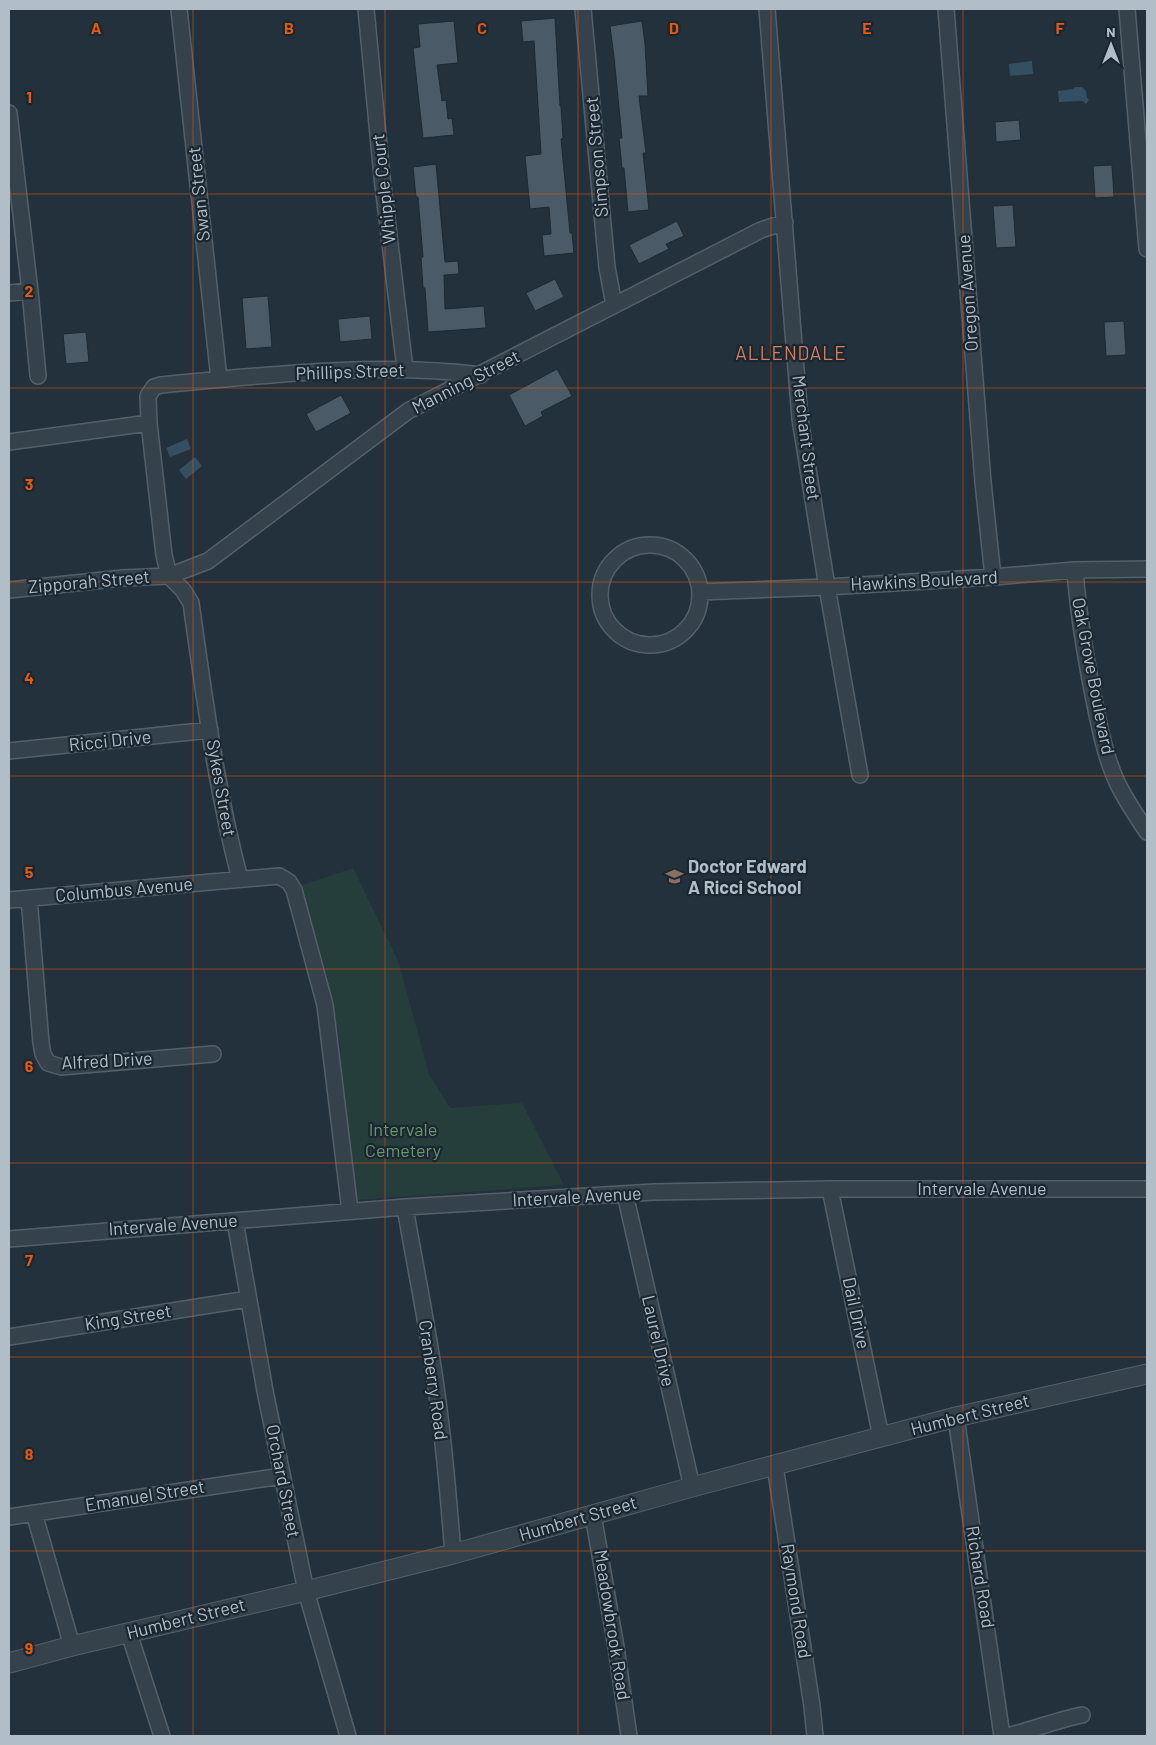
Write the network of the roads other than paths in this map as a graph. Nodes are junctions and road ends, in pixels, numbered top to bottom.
1 (179, 9) edge
2 (366, 9) edge
3 (583, 9) edge
4 (767, 9) edge
5 (946, 9) edge
6 (1127, 9) edge
7 (9, 113) edge
8 (785, 222) junction
9 (1147, 249) edge
10 (30, 291) junction
11 (9, 292) edge
12 (614, 305) junction
13 (405, 369) junction
14 (481, 375) junction
15 (38, 376) dead end
16 (220, 379) junction
17 (149, 423) junction
18 (9, 442) edge
19 (1147, 569) edge
20 (1075, 570) junction
21 (169, 576) junction
22 (993, 577) junction
23 (827, 587) junction
24 (9, 590) edge
25 (700, 592) junction
26 (210, 730) junction
27 (9, 751) edge
28 (860, 775) dead end
29 (1147, 832) edge
30 (240, 880) junction
31 (29, 898) junction
32 (9, 900) edge
33 (213, 1054) dead end
34 (1147, 1189) edge
35 (830, 1190) junction
36 (625, 1194) junction
37 (405, 1207) junction
38 (350, 1211) junction
39 (235, 1221) junction
40 (9, 1238) edge
41 (248, 1299) junction
42 (9, 1337) edge
43 (1147, 1374) edge
44 (956, 1417) junction
45 (881, 1437) junction
46 (775, 1466) junction
47 (282, 1476) junction
48 (692, 1487) junction
49 (34, 1513) junction
50 (593, 1515) junction
51 (9, 1517) edge
52 (453, 1554) junction
53 (306, 1591) junction
54 (128, 1633) junction
55 (72, 1646) junction
56 (9, 1663) edge
57 (1082, 1715) dead end
58 (162, 1736) edge
59 (348, 1736) edge
60 (629, 1736) edge
61 (815, 1736) edge
62 (1002, 1736) edge
63 (1007, 1736) edge

1 - 16 street, Swan Street
2 - 13 street, Whipple Court
3 - 12 street, Simpson Street
4 - 8 street, Merchant Street
5 - 22 street, Oregon Avenue
6 - 9 street
7 - 10 street
8 - 12 street, Manning Street
8 - 23 street, Merchant Street
10 - 11 street
10 - 15 street
12 - 14 street, Manning Street
13 - 14 street, Phillips Street
13 - 16 street, Phillips Street
14 - 21 street, Manning Street
16 - 17 street, Sykes Street
17 - 18 street
17 - 21 street, Sykes Street
19 - 20 street, Hawkins Boulevard
20 - 22 street, Hawkins Boulevard
20 - 29 street, Oak Grove Boulevard
21 - 24 street, Zipporah Street
21 - 26 street, Sykes Street
22 - 23 street, Hawkins Boulevard
23 - 25 street, Hawkins Boulevard
23 - 28 street, Merchant Street
25 - 25 street
26 - 27 street, Ricci Drive
26 - 30 street, Sykes Street
30 - 31 street, Columbus Avenue
30 - 38 street
31 - 32 street, Columbus Avenue
31 - 33 street, Alfred Drive
34 - 35 street, Intervale Avenue
35 - 36 street, Intervale Avenue
35 - 45 street, Dail Drive
36 - 37 street, Intervale Avenue
36 - 48 street, Laurel Drive
37 - 38 street, Intervale Avenue
37 - 52 street, Cranberry Road
38 - 39 street, Intervale Avenue
39 - 40 street, Intervale Avenue
39 - 41 street, Orchard Street
41 - 42 street, King Street
41 - 47 street, Orchard Street
43 - 44 street, Humbert Street
44 - 45 street, Humbert Street
44 - 62 street, Richard Road
45 - 46 street, Humbert Street
46 - 48 street, Humbert Street
46 - 61 street, Raymond Road
47 - 49 street, Emanuel Street
47 - 53 street, Orchard Street
48 - 50 street, Humbert Street
49 - 51 street, Emanuel Street
49 - 55 street
50 - 52 street, Humbert Street
50 - 60 street, Meadowbrook Road
52 - 53 street, Humbert Street
53 - 54 street, Humbert Street
53 - 59 street, Orchard Street
54 - 55 street, Humbert Street
54 - 58 street
55 - 56 street, Humbert Street
57 - 63 street

